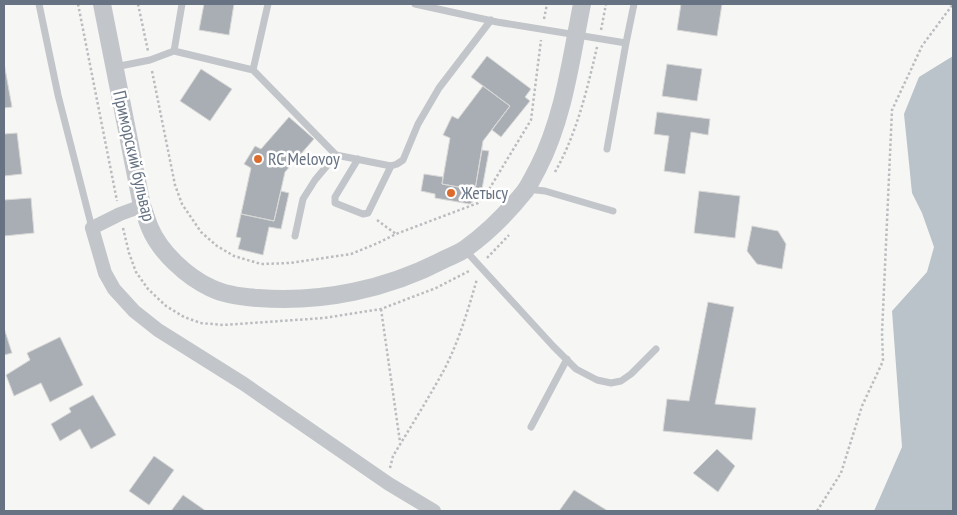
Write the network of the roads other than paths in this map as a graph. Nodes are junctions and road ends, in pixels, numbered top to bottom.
1 (39, 4) edge
2 (102, 4) edge
3 (182, 4) edge
4 (268, 4) edge
5 (415, 4) edge
6 (582, 4) edge
7 (634, 4) edge
8 (491, 20) junction
9 (576, 34) junction
10 (626, 43) junction
11 (174, 52) junction
12 (114, 67) junction
13 (253, 70) junction
14 (607, 149) dead end
15 (336, 155) junction
16 (358, 159) junction
17 (391, 166) junction
18 (526, 189) junction
19 (142, 206) junction
20 (613, 211) dead end
21 (92, 228) junction
22 (295, 236) dead end
23 (464, 249) junction
24 (656, 349) dead end
25 (567, 359) junction
26 (531, 427) dead end
27 (434, 511) edge

1 - 21 lane
2 - 12 street, Приморский бульвар
3 - 11 lane
4 - 13 lane
5 - 8 lane
6 - 9 street, Приморский бульвар
7 - 10 lane
8 - 9 lane
8 - 17 lane
9 - 10 lane
9 - 18 street, Приморский бульвар
10 - 14 lane
11 - 12 lane
11 - 13 lane
12 - 19 street, Приморский бульвар
13 - 15 lane
15 - 16 lane
15 - 22 lane
16 - 17 lane
16 - 17 lane
18 - 20 lane
18 - 23 street, Приморский бульвар
19 - 21 street
19 - 23 street, Приморский бульвар
21 - 27 street
23 - 25 lane
24 - 25 lane
25 - 26 lane

